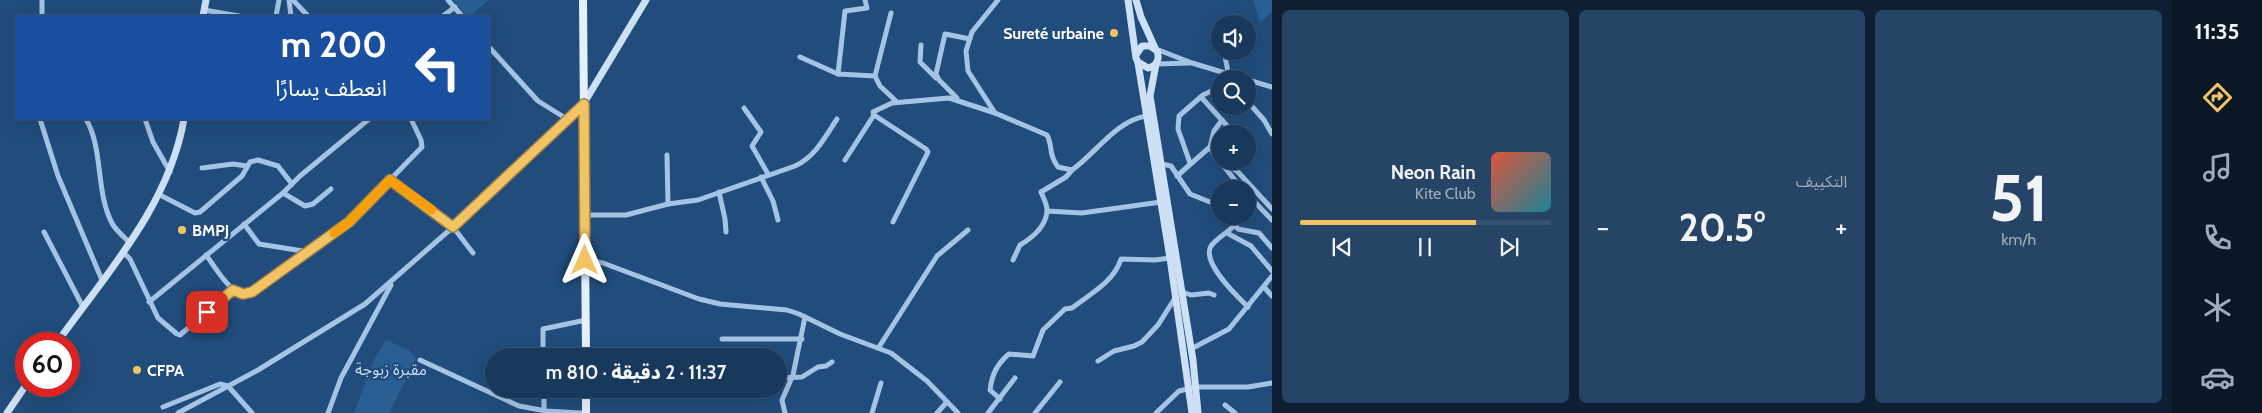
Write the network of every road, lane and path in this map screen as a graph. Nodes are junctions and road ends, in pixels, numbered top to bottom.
1 (42, 0) edge
2 (206, 0) edge
3 (279, 0) edge
4 (289, 0) edge
5 (293, 0) edge
6 (448, 0) edge
7 (583, 0) edge
8 (646, 0) edge
9 (865, 0) edge
10 (998, 0) edge
11 (1128, 0) edge
12 (1136, 0) edge
13 (455, 7) junction
14 (203, 13) edge
15 (891, 13) dead end
16 (42, 15) edge
17 (227, 15) edge
18 (276, 15) edge
19 (291, 15) edge
20 (307, 15) edge
21 (443, 15) edge
22 (461, 15) edge
23 (970, 39) junction
24 (921, 45) dead end
25 (490, 48) edge
26 (1155, 49) junction
27 (1136, 55) junction
28 (800, 57) dead end
29 (1138, 63) junction
30 (1192, 63) junction
31 (1156, 64) junction
32 (1220, 70) edge
33 (838, 74) junction
34 (875, 76) junction
35 (939, 80) junction
36 (1256, 80) edge
37 (1271, 85) edge
38 (1211, 92) edge
39 (1201, 97) junction
40 (958, 99) junction
41 (897, 102) junction
42 (584, 104) junction
43 (744, 108) dead end
44 (1256, 111) edge
45 (996, 113) junction
46 (874, 115) junction
47 (1146, 116) junction
48 (567, 119) junction
49 (837, 119) dead end
50 (40, 120) edge
51 (86, 120) edge
52 (145, 120) edge
53 (184, 120) edge
54 (368, 120) edge
55 (411, 120) edge
56 (1222, 120) junction
57 (1227, 125) edge
58 (1272, 134) edge
59 (1210, 147) joint
60 (667, 155) dead end
61 (846, 160) dead end
62 (1190, 163) junction
63 (1162, 164) junction
64 (247, 166) junction
65 (202, 168) dead end
66 (1072, 170) junction
67 (1227, 170) edge
68 (1234, 170) edge
69 (170, 173) junction
70 (768, 174) junction
71 (1177, 176) junction
72 (761, 177) junction
73 (390, 180) junction
74 (1235, 180) edge
75 (292, 184) junction
76 (332, 189) dead end
77 (718, 192) junction
78 (283, 193) junction
79 (160, 194) junction
80 (1161, 202) junction
81 (1211, 202) edge
82 (1256, 203) edge
83 (668, 204) junction
84 (1272, 209) edge
85 (1047, 211) junction
86 (585, 215) junction
87 (778, 220) dead end
88 (1272, 220) edge
89 (893, 222) dead end
90 (244, 224) junction
91 (1235, 225) joint
92 (453, 227) junction
93 (968, 230) dead end
94 (44, 232) dead end
95 (726, 232) dead end
96 (1227, 233) junction
97 (129, 242) junction
98 (1272, 248) edge
99 (122, 252) junction
100 (309, 252) junction
101 (473, 253) dead end
102 (206, 255) junction
103 (1170, 258) junction
104 (585, 260) junction
105 (1013, 260) dead end
106 (1272, 271) edge
107 (1272, 276) edge
108 (102, 280) junction
109 (392, 283) junction
110 (1264, 287) junction
111 (233, 290) junction
112 (1179, 294) junction
113 (1214, 295) dead end
114 (1272, 296) edge
115 (149, 302) junction
116 (83, 307) junction
117 (1248, 307) junction
118 (805, 317) junction
119 (586, 320) junction
120 (65, 332) edge
121 (722, 339) dead end
122 (802, 339) junction
123 (879, 347) junction
124 (543, 348) edge
125 (586, 348) edge
126 (1191, 349) junction
127 (420, 360) dead end
128 (1098, 361) dead end
129 (832, 362) dead end
130 (787, 378) edge
131 (791, 378) junction
132 (1015, 378) dead end
133 (1060, 382) dead end
134 (881, 383) dead end
135 (1272, 383) edge
136 (228, 386) junction
137 (1192, 388) junction
138 (18, 397) edge
139 (544, 398) edge
140 (586, 398) edge
141 (1000, 399) junction
142 (947, 402) junction
143 (1225, 405) dead end
144 (519, 406) junction
145 (163, 407) dead end
146 (544, 411) junction
147 (7, 413) edge
148 (178, 413) edge
149 (252, 413) edge
150 (328, 413) edge
151 (515, 413) edge
152 (581, 413) edge
153 (586, 413) edge
154 (785, 413) edge
155 (872, 413) edge
156 (937, 413) edge
157 (958, 413) edge
158 (988, 413) edge
159 (1035, 413) edge
160 (1156, 413) edge
161 (1192, 413) edge
162 (1198, 413) edge
163 (1235, 413) edge

1 - 16 street
2 - 14 main road
3 - 18 street
4 - 19 street
5 - 20 street
6 - 13 street
7 - 42 main road
8 - 42 main road
9 - 33 street
10 - 23 street
11 - 27 main road
12 - 26 main road
13 - 21 street
13 - 22 street
14 - 17 street
15 - 34 street
23 - 35 street
23 - 45 street
24 - 35 street
25 - 48 street
26 - 27 main road
26 - 30 street
26 - 31 main road
27 - 29 main road
28 - 33 street
29 - 31 main road
29 - 47 main road
30 - 31 street
30 - 32 street
31 - 63 main road
33 - 34 street
34 - 41 street
35 - 40 street
36 - 37 street
38 - 39 street
39 - 56 street
39 - 62 street
40 - 41 street
40 - 45 street
41 - 46 street
42 - 48 street
42 - 86 main road
43 - 70 street
44 - 58 street
45 - 66 street
46 - 61 street
46 - 89 street
47 - 66 street
47 - 80 main road
48 - 92 street
49 - 70 street
50 - 108 street
51 - 97 street
52 - 69 street
53 - 69 main road
54 - 75 street
55 - 73 street
56 - 57 street
56 - 59 street
59 - 62 street
60 - 83 street
62 - 71 street
63 - 71 street
63 - 112 main road
64 - 65 street
64 - 75 street
64 - 79 street
66 - 85 street
67 - 74 street
68 - 84 street
69 - 79 main road
70 - 72 street
71 - 81 street
72 - 77 street
72 - 87 street
73 - 92 street
73 - 100 street
75 - 78 street
76 - 78 street
77 - 83 street
77 - 95 street
78 - 90 street
79 - 97 main road
80 - 85 street
80 - 103 main road
82 - 88 street
83 - 86 street
85 - 105 street
86 - 104 main road
90 - 100 street
90 - 102 street
91 - 96 street
91 - 98 street
92 - 101 street
92 - 109 street
93 - 123 street
94 - 116 street
96 - 106 street
96 - 117 street
97 - 99 main road
99 - 108 main road
99 - 115 street
100 - 111 street
102 - 111 street
102 - 115 street
103 - 112 main road
103 - 141 street
104 - 118 street
104 - 119 main road
107 - 110 street
108 - 116 main road
109 - 136 street
109 - 150 street
110 - 114 street
110 - 117 street
111 - 115 street
112 - 113 street
112 - 126 main road
112 - 128 street
112 - 137 main road
116 - 120 main road
117 - 126 street
118 - 122 street
118 - 123 street
119 - 124 street
119 - 125 main road
121 - 122 street
122 - 131 street
123 - 142 street
126 - 137 main road
127 - 144 street
129 - 131 street
130 - 131 street
131 - 154 street
132 - 141 street
133 - 159 street
134 - 155 street
135 - 137 street
136 - 145 street
136 - 148 street
136 - 149 street
137 - 160 street
137 - 161 main road
137 - 162 main road
138 - 147 main road
139 - 146 street
140 - 153 main road
141 - 158 street
142 - 156 street
142 - 157 street
143 - 163 street
144 - 146 street
144 - 151 street
146 - 152 street

